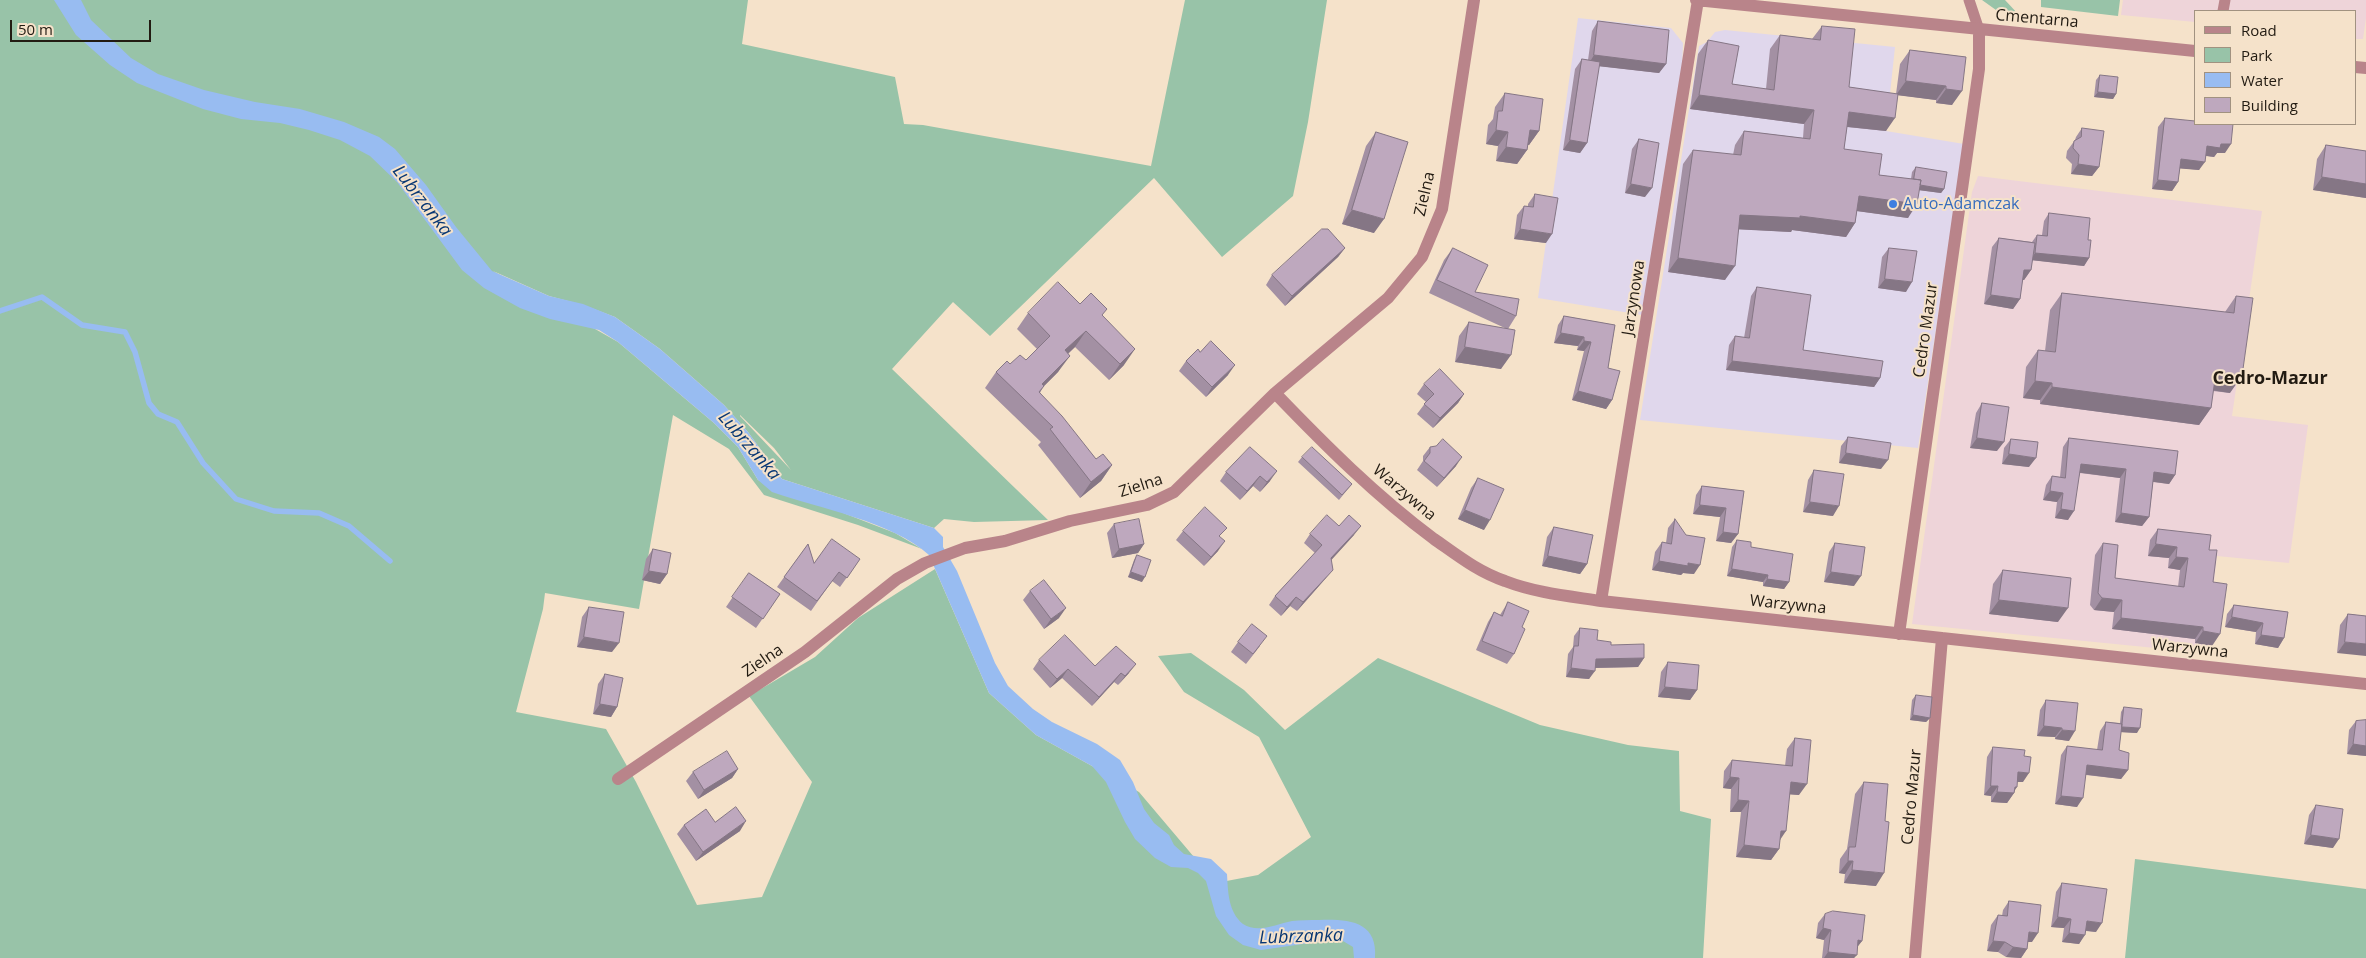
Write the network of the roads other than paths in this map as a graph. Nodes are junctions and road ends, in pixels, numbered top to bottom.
1 (1474, 0) edge
2 (1697, 0) edge
3 (1969, 0) edge
4 (1979, 30) junction
5 (2194, 51) edge
6 (1275, 393) junction
7 (1601, 602) junction
8 (1899, 634) junction
9 (1942, 638) junction
10 (2366, 684) edge
11 (618, 779) dead end
12 (1915, 958) edge

1 - 6 street, Zielna
2 - 4 street, Cmentarna
2 - 7 street, Jarzynowa
3 - 4 lane
4 - 5 street, Cmentarna
4 - 8 street, Cedro Mazur
6 - 7 street, Warzywna
6 - 11 street, Zielna
7 - 8 street, Warzywna
8 - 9 street, Warzywna
9 - 10 street, Warzywna
9 - 12 street, Cedro Mazur

